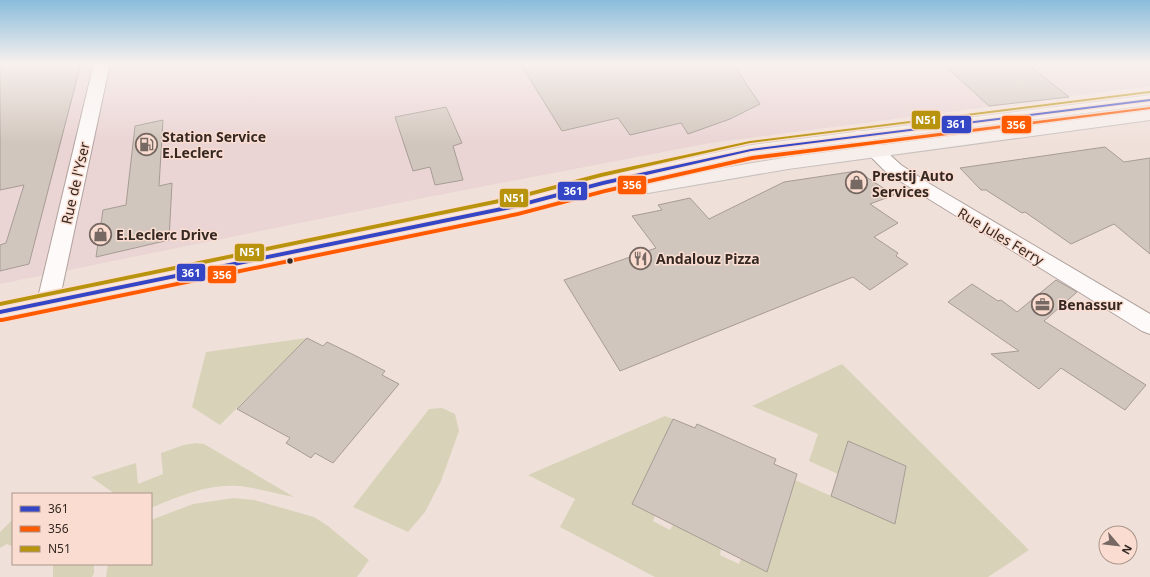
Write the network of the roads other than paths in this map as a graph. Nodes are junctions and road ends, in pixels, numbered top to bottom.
1 (96, 90) edge
2 (1150, 100) edge
3 (1150, 115) edge
4 (859, 136) junction
5 (874, 152) junction
6 (532, 202) junction
7 (48, 302) junction
8 (0, 312) edge
9 (1150, 325) edge

1 - 7 street, Rue de l'Yser
2 - 4 main road
3 - 5 main road
4 - 5 street, Rue Jules Ferry
4 - 6 main road
5 - 6 main road
5 - 9 street, Rue Jules Ferry
6 - 7 main road
7 - 8 main road

